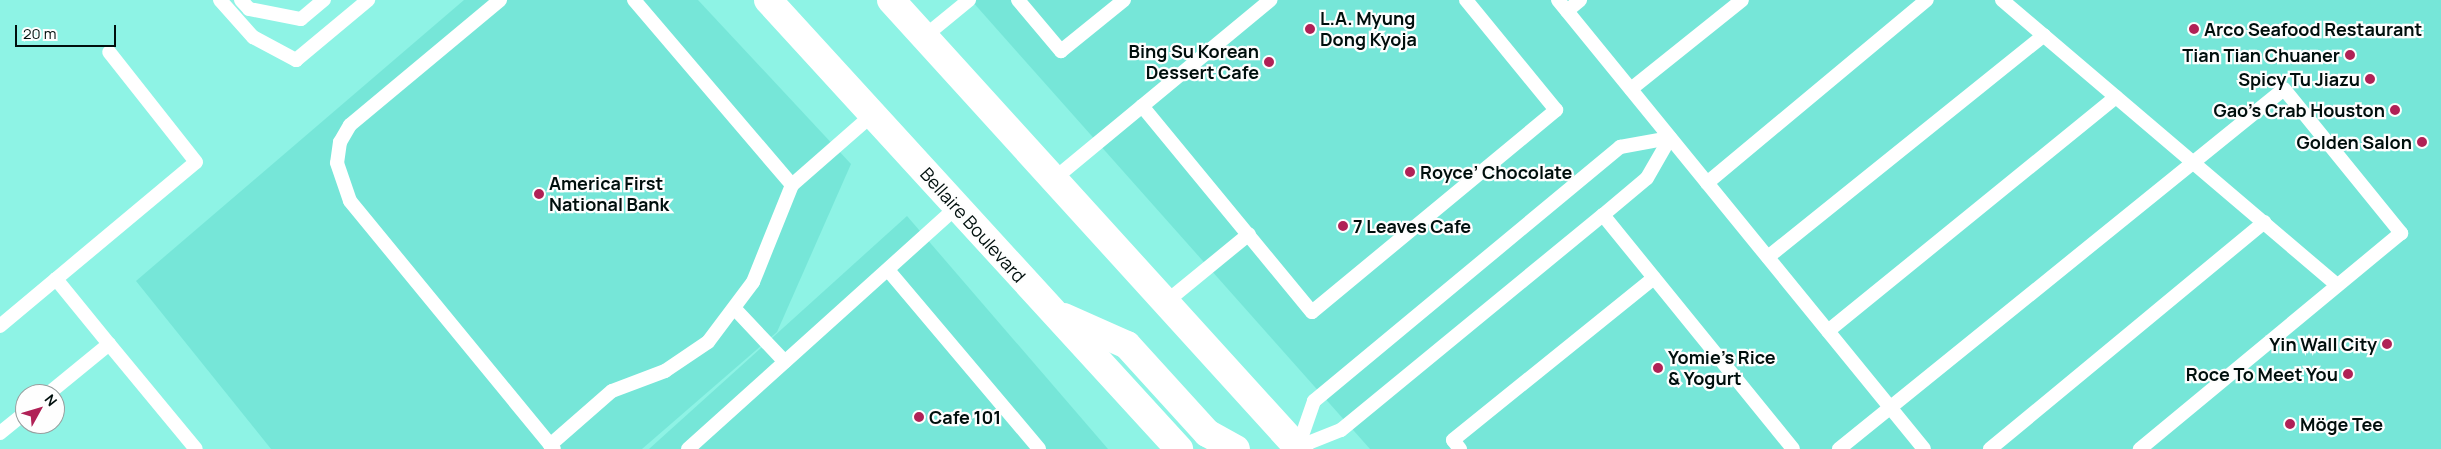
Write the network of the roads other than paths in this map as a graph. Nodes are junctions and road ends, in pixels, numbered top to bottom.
1 (220, 0) edge
2 (241, 0) edge
3 (324, 0) edge
4 (368, 0) edge
5 (500, 0) edge
6 (634, 0) edge
7 (768, 0) edge
8 (891, 0) edge
9 (969, 0) edge
10 (1018, 0) edge
11 (1124, 0) edge
12 (1270, 0) edge
13 (1466, 0) edge
14 (1580, 0) edge
15 (1742, 0) edge
16 (1927, 0) edge
17 (2002, 0) edge
18 (1562, 5) edge
19 (2044, 35) junction
20 (924, 36) junction
21 (109, 52) dead end
22 (1631, 90) junction
23 (2116, 97) junction
24 (1142, 106) junction
25 (873, 114) junction
26 (1670, 138) junction
27 (2195, 163) junction
28 (1054, 179) junction
29 (1707, 183) junction
30 (792, 185) junction
31 (957, 207) junction
32 (1603, 215) junction
33 (2264, 222) junction
34 (1248, 234) junction
35 (1768, 257) junction
36 (888, 270) junction
37 (1654, 278) junction
38 (56, 280) junction
39 (2337, 285) junction
40 (1166, 302) junction
41 (736, 310) junction
42 (1055, 314) junction
43 (0, 326) edge
44 (1828, 331) junction
45 (109, 344) junction
46 (785, 362) junction
47 (60, 384) edge
48 (1890, 407) junction
49 (15, 421) edge
50 (0, 433) edge
51 (552, 447) edge
52 (1296, 448) edge
53 (196, 449) edge
54 (688, 449) edge
55 (1040, 449) edge
56 (1180, 449) edge
57 (1236, 449) edge
58 (1460, 449) edge
59 (1793, 449) edge
60 (1839, 449) edge
61 (1924, 449) edge
62 (1990, 449) edge
63 (2140, 449) edge

1 - 4 lane
2 - 3 lane
5 - 51 lane
6 - 30 lane
7 - 25 main road, Bellaire Boulevard
8 - 20 main road
9 - 20 lane
10 - 11 lane
12 - 24 lane
13 - 34 lane
14 - 18 lane
15 - 22 lane
16 - 29 lane
17 - 19 lane
18 - 22 lane
19 - 23 lane
19 - 35 lane
20 - 28 main road
21 - 38 lane
22 - 26 lane
23 - 27 lane
23 - 44 lane
24 - 28 lane
24 - 34 lane
25 - 30 lane
25 - 31 main road, Bellaire Boulevard
26 - 29 lane
26 - 32 lane
26 - 52 lane
27 - 33 lane
27 - 39 lane
27 - 48 lane
28 - 40 main road
29 - 35 lane
30 - 41 lane
31 - 36 lane
31 - 42 main road, Bellaire Boulevard
32 - 37 lane
32 - 52 lane
33 - 39 lane
33 - 62 lane
34 - 40 lane
35 - 44 lane
36 - 46 lane
36 - 55 lane
37 - 58 lane
37 - 59 lane
38 - 43 lane
38 - 45 lane
39 - 63 lane
40 - 52 main road
41 - 46 lane
41 - 51 lane
42 - 56 main road, Bellaire Boulevard
42 - 57 main road
44 - 48 lane
45 - 47 lane
45 - 53 lane
46 - 54 lane
48 - 60 lane
48 - 61 lane
49 - 50 lane

